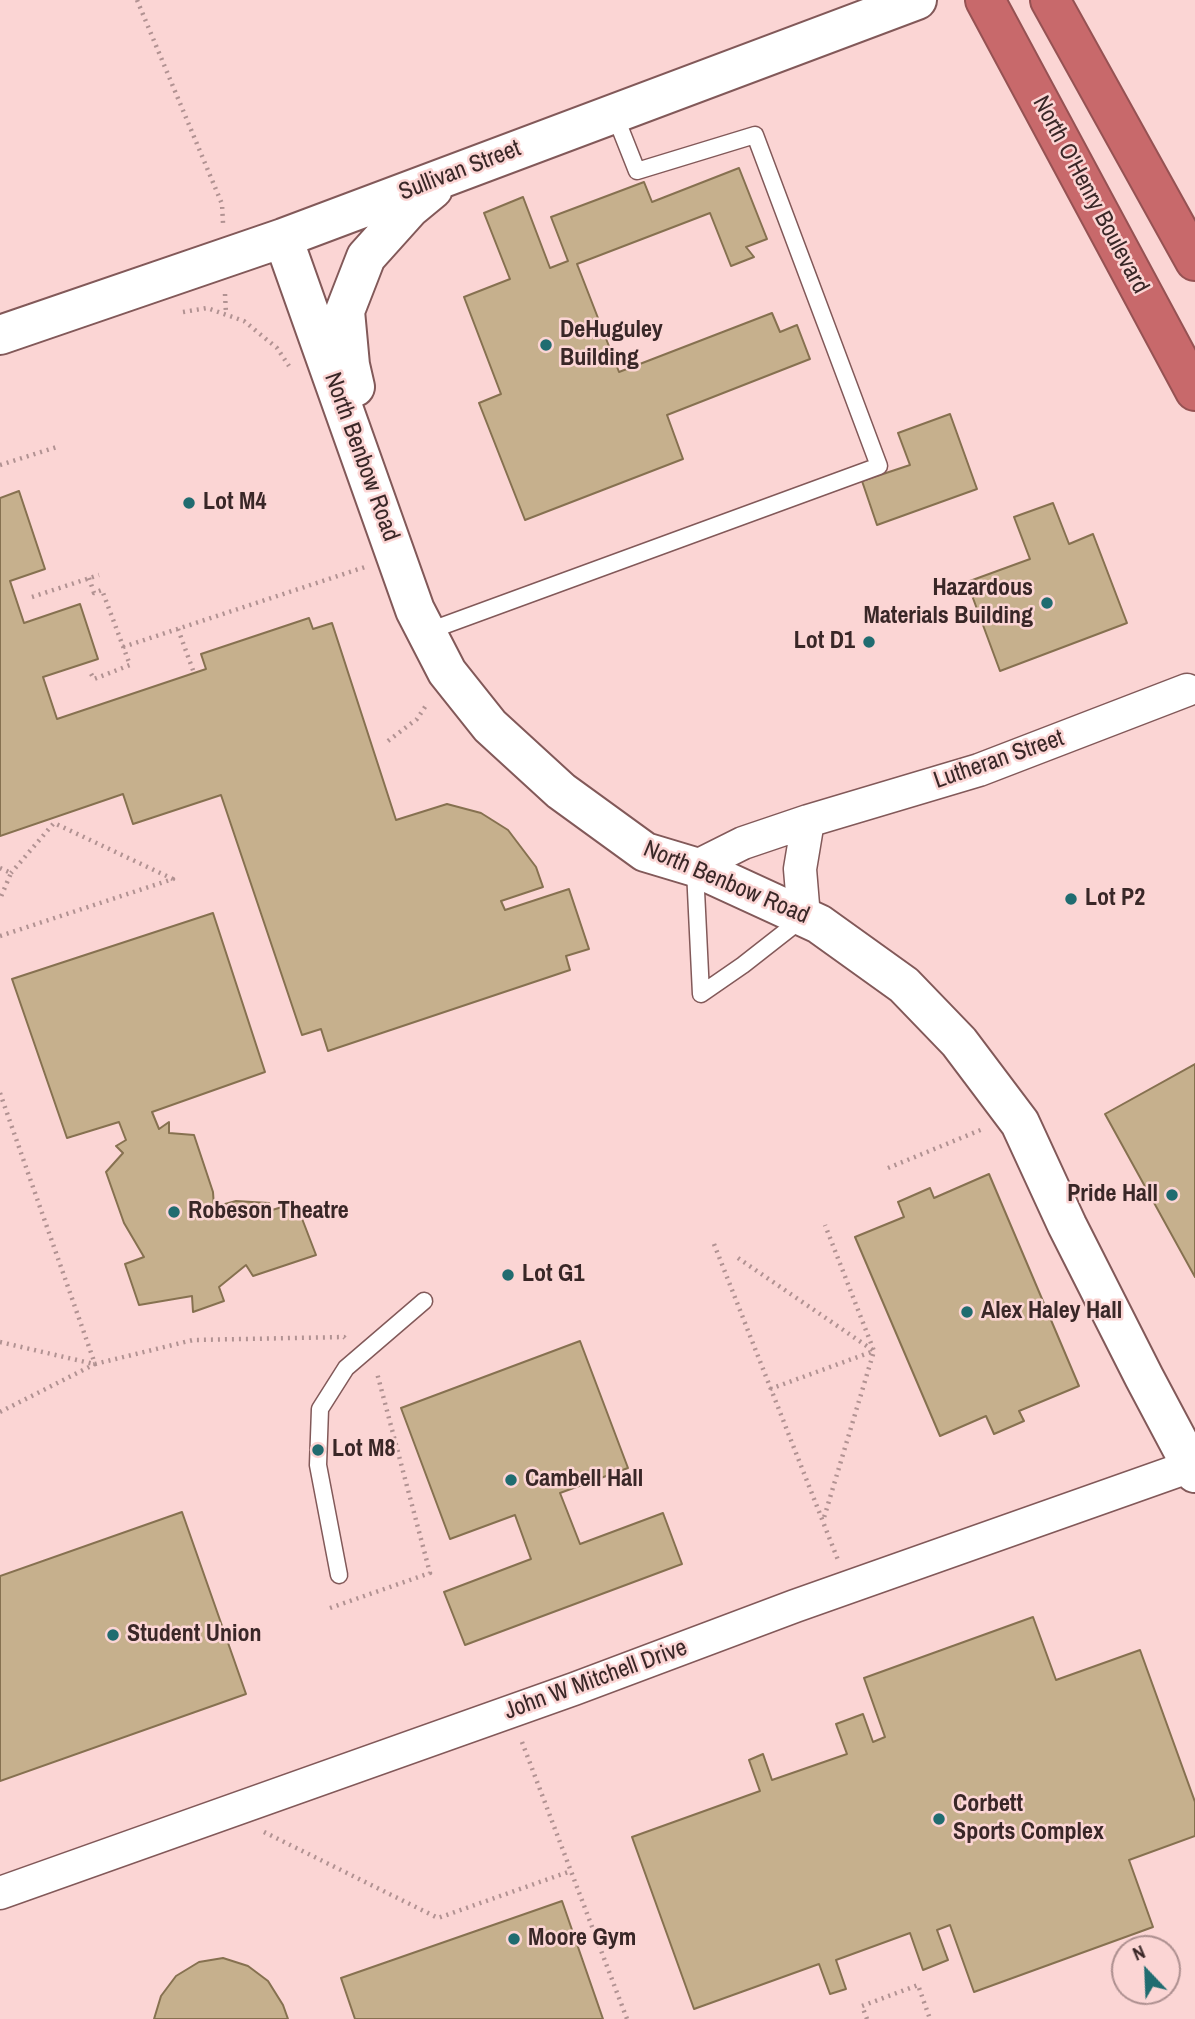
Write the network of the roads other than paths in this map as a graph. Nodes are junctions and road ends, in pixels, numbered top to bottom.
1 (985, 0) edge
2 (1051, 0) edge
3 (911, 2) edge
4 (614, 113) junction
5 (450, 175) junction
6 (284, 238) junction
7 (1195, 261) edge
8 (0, 335) edge
9 (1195, 391) edge
10 (368, 476) junction
11 (426, 632) junction
12 (1187, 691) dead end
13 (808, 821) junction
14 (695, 867) junction
15 (804, 918) junction
16 (424, 1301) dead end
17 (1193, 1469) edge
18 (339, 1575) dead end
19 (0, 1893) edge

1 - 9 highway, North O'Henry Boulevard
2 - 7 highway
3 - 4 street, Sullivan Street
4 - 5 street, Sullivan Street
4 - 11 lane
5 - 6 street, Sullivan Street
5 - 10 street
6 - 8 street, Sullivan Street
6 - 10 street, North Benbow Road
10 - 11 street, North Benbow Road
11 - 14 street, North Benbow Road
12 - 13 street, Lutheran Street
13 - 14 street, Lutheran Street
13 - 15 street
14 - 15 street, North Benbow Road
14 - 15 lane
15 - 17 street, North Benbow Road
16 - 18 lane
17 - 19 street, John W Mitchell Drive

